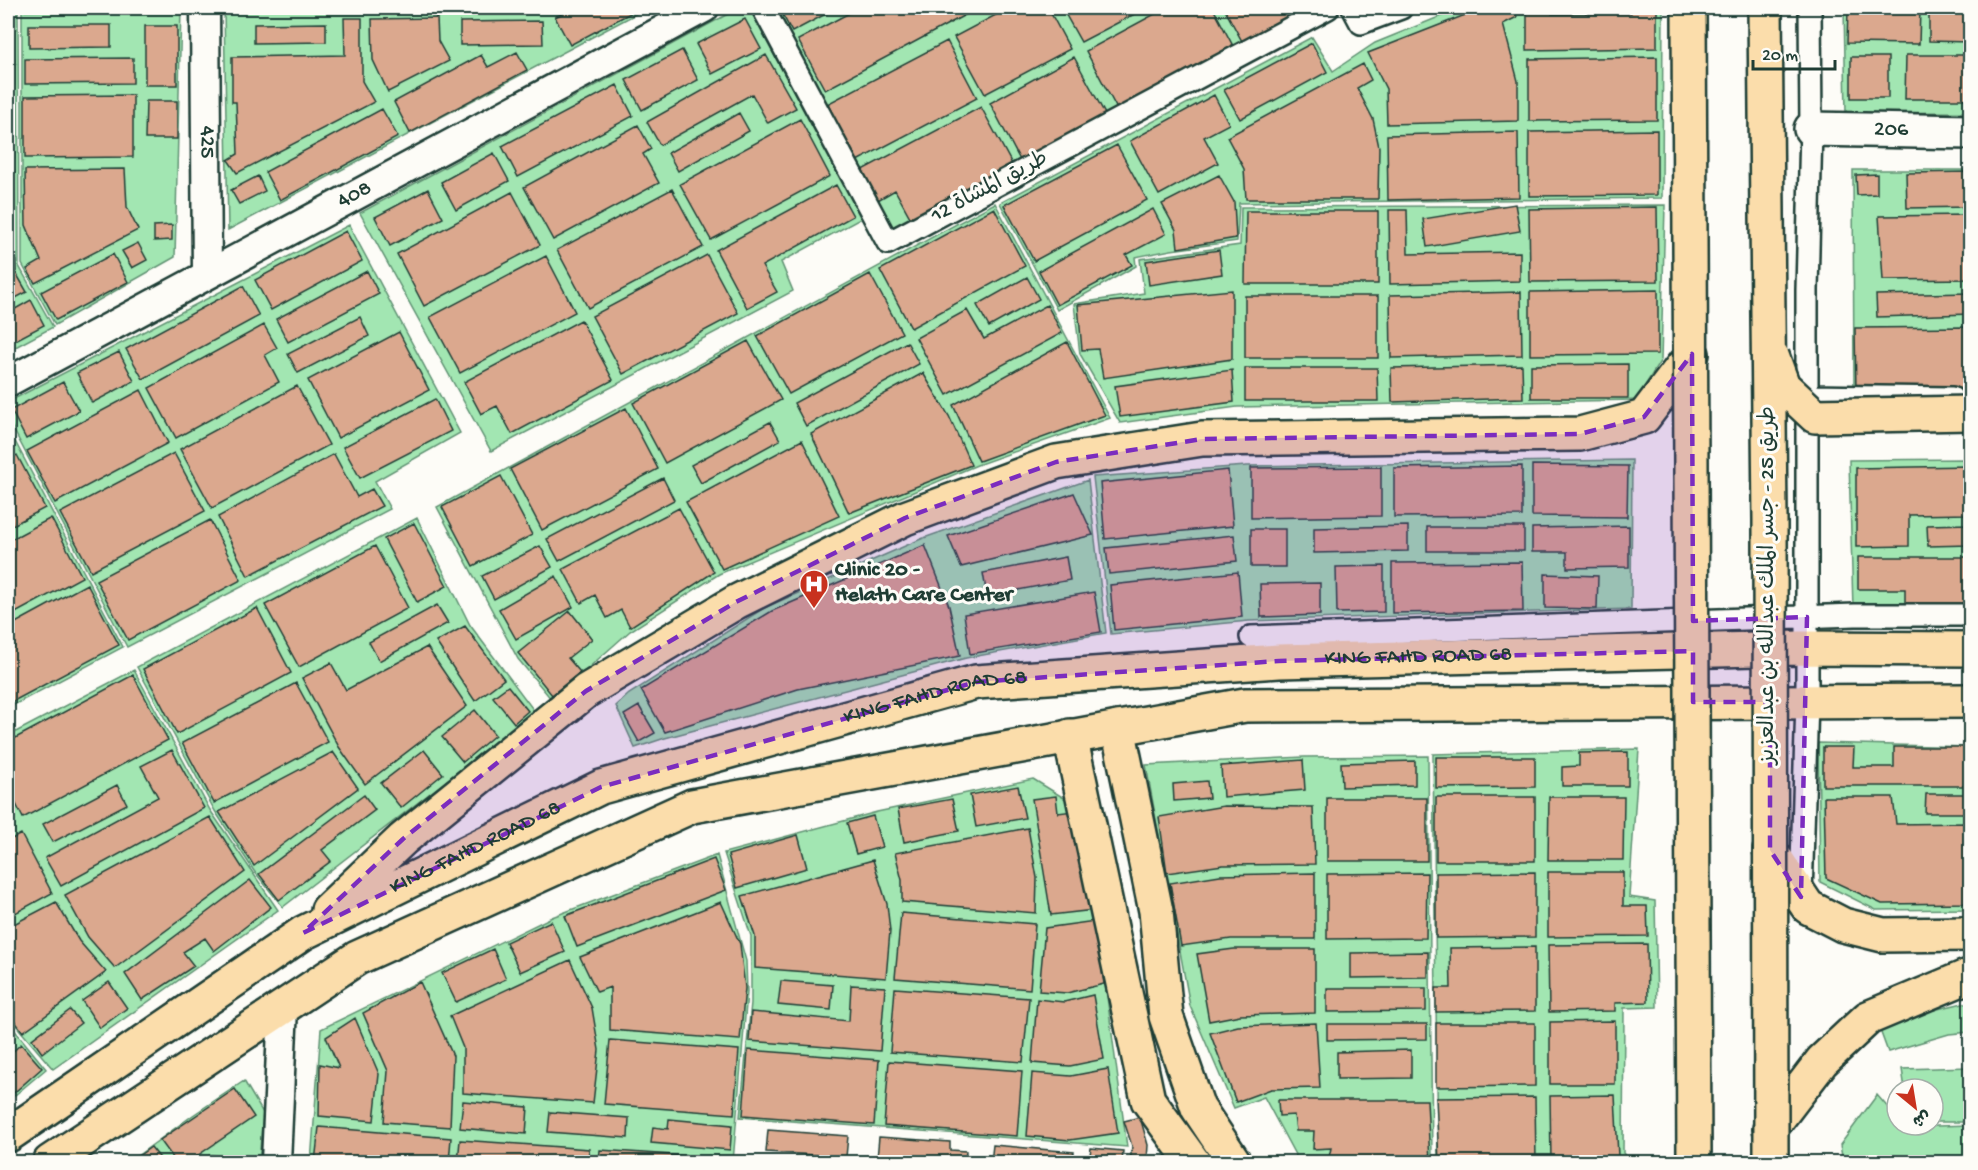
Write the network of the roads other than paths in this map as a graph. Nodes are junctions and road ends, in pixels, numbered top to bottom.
1 (205, 8) edge
2 (704, 8) edge
3 (764, 8) edge
4 (1328, 8) edge
5 (1353, 8) edge
6 (1401, 8) edge
7 (1689, 8) edge
8 (1765, 8) edge
9 (1810, 8) edge
10 (1811, 129) junction
11 (1971, 132) edge
12 (207, 274) junction
13 (1767, 343) junction
14 (1692, 354) junction
15 (8, 382) edge
16 (1808, 396) junction
17 (1971, 398) edge
18 (1971, 413) edge
19 (1971, 615) edge
20 (1251, 637) dead end
21 (1807, 648) junction
22 (1971, 649) edge
23 (1971, 700) edge
24 (1807, 702) junction
25 (1118, 728) junction
26 (1070, 736) junction
27 (1770, 850) junction
28 (1801, 897) junction
29 (303, 933) junction
30 (1971, 934) edge
31 (1971, 977) edge
32 (283, 1007) junction
33 (1770, 1130) junction
34 (8, 1135) edge
35 (50, 1162) edge
36 (276, 1162) edge
37 (1193, 1162) edge
38 (1234, 1162) edge
39 (1694, 1162) edge
40 (1771, 1162) edge

1 - 12 street, 425
2 - 12 street, 408
3 - 4 street, طريق المشاة 12
5 - 6 street
7 - 14 main road, bridge
8 - 13 main road, طريق 25 - جسر الملك عبدالله بن عبدالعزيز, bridge
9 - 10 street
10 - 11 main road, 206
10 - 16 street
12 - 15 street, 408
13 - 18 main road, bridge
13 - 27 main road, طريق 25 - جسر الملك عبدالله بن عبدالعزيز, bridge
14 - 29 main road
14 - 39 main road, bridge
16 - 17 street
16 - 21 street
19 - 20 street
21 - 22 main road, KING FAHD ROAD 68
21 - 24 street
21 - 29 main road, KING FAHD ROAD 68
23 - 24 main road, KING FAHD ROAD 68
24 - 25 main road, KING FAHD ROAD 68
24 - 28 street
25 - 26 main road, KING FAHD ROAD 68
25 - 38 main road
26 - 32 main road, KING FAHD ROAD 68
26 - 37 main road
27 - 28 main road
27 - 33 main road, طريق 25 - جسر الملك عبدالله بن عبدالعزيز, bridge
28 - 30 main road
29 - 34 main road, KING FAHD ROAD 68
31 - 33 main road
32 - 35 main road, KING FAHD ROAD 68
32 - 36 street
33 - 40 main road, طريق 25 - جسر الملك عبدالله بن عبدالعزيز, bridge

